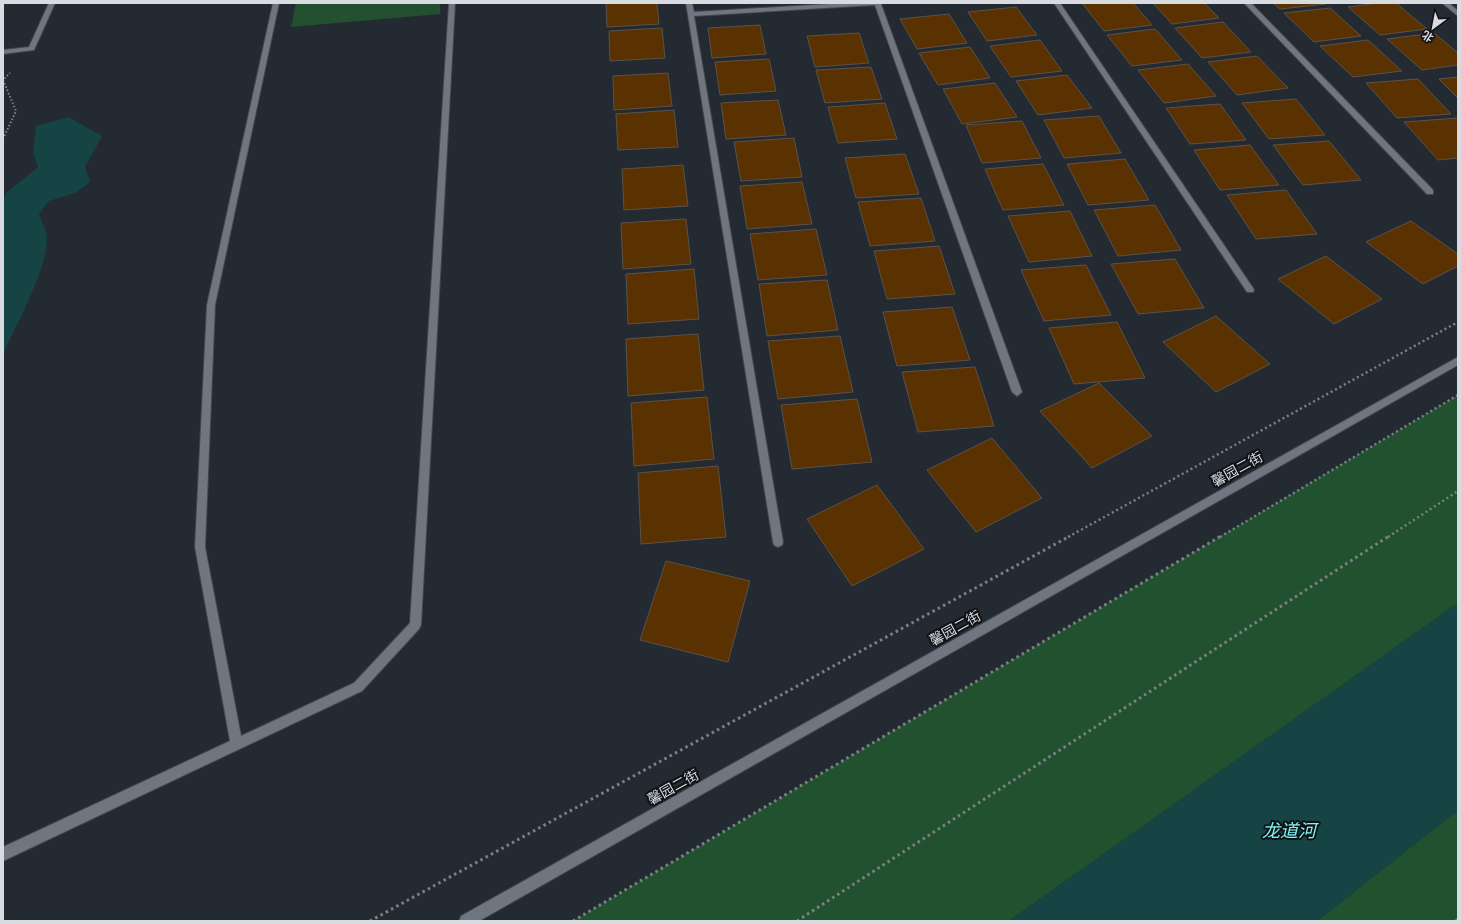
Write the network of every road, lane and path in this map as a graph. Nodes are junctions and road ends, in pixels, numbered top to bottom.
1 (52, 3) edge
2 (276, 3) edge
3 (452, 3) edge
4 (689, 3) edge
5 (878, 3) edge
6 (1057, 3) edge
7 (1246, 3) edge
8 (1445, 3) edge
9 (691, 14) junction
10 (1458, 14) edge
11 (32, 49) junction
12 (3, 52) edge
13 (3, 139) edge
14 (1430, 192) dead end
15 (1250, 290) dead end
16 (1458, 322) edge
17 (1458, 361) edge
18 (1017, 392) dead end
19 (1458, 395) edge
20 (1458, 491) edge
21 (778, 542) dead end
22 (237, 744) junction
23 (3, 854) edge
24 (370, 921) edge
25 (466, 921) edge
26 (572, 921) edge
27 (796, 921) edge

1 - 11 street
2 - 22 street
3 - 22 street
4 - 9 street
5 - 9 street
5 - 18 street
6 - 15 street
7 - 14 street
8 - 10 street
9 - 21 street
11 - 12 street
11 - 13 path
16 - 24 path
17 - 25 street, 馨园二街
19 - 26 path
20 - 27 path
22 - 23 street

